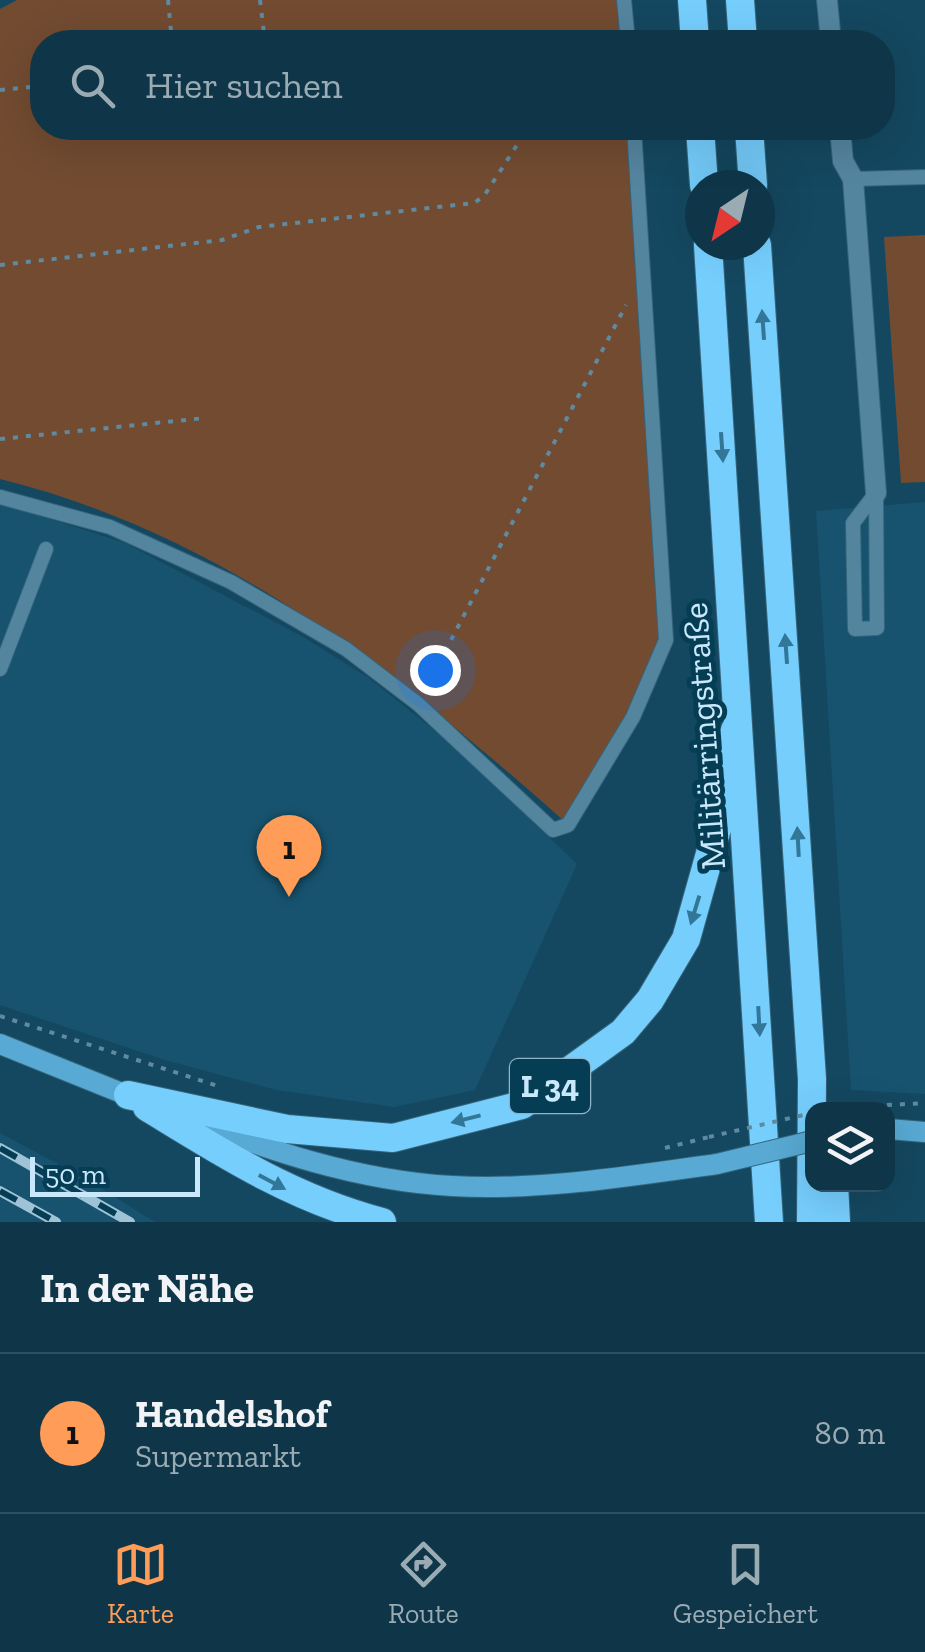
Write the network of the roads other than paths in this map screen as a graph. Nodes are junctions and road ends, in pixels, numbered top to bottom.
1 (624, 0) edge
2 (692, 0) edge
3 (740, 0) edge
4 (827, 0) edge
5 (627, 30) edge
6 (694, 30) edge
7 (742, 30) edge
8 (831, 30) edge
9 (635, 140) edge
10 (701, 140) edge
11 (750, 140) edge
12 (841, 140) edge
13 (703, 170) edge
14 (752, 170) edge
15 (925, 177) edge
16 (853, 179) junction
17 (709, 260) edge
18 (758, 260) edge
19 (876, 493) junction
20 (0, 497) edge
21 (46, 549) dead end
22 (0, 670) edge
23 (741, 714) junction
24 (0, 1044) edge
25 (812, 1079) junction
26 (128, 1096) junction
27 (818, 1102) edge
28 (895, 1130) edge
29 (925, 1132) edge
30 (805, 1144) edge
31 (834, 1192) edge
32 (382, 1222) edge
33 (769, 1222) edge
34 (811, 1222) edge
35 (836, 1222) edge

1 - 5 lane
2 - 6 highway
3 - 7 highway
4 - 8 street
9 - 20 lane
10 - 13 highway
11 - 14 highway
12 - 16 street
15 - 16 lane
16 - 19 street
17 -> 23 highway, Militärringstraße / L 34
25 -> 18 highway
19 - 19 lane
21 - 22 lane
23 -> 26 highway, L 34
23 -> 33 highway, Militärringstraße / L 34
24 - 26 main road, L 34
25 - 27 highway
25 - 34 highway
26 - 30 main road, L 34, bridge
26 -> 32 highway, L 34
28 - 29 main road
31 - 35 highway

